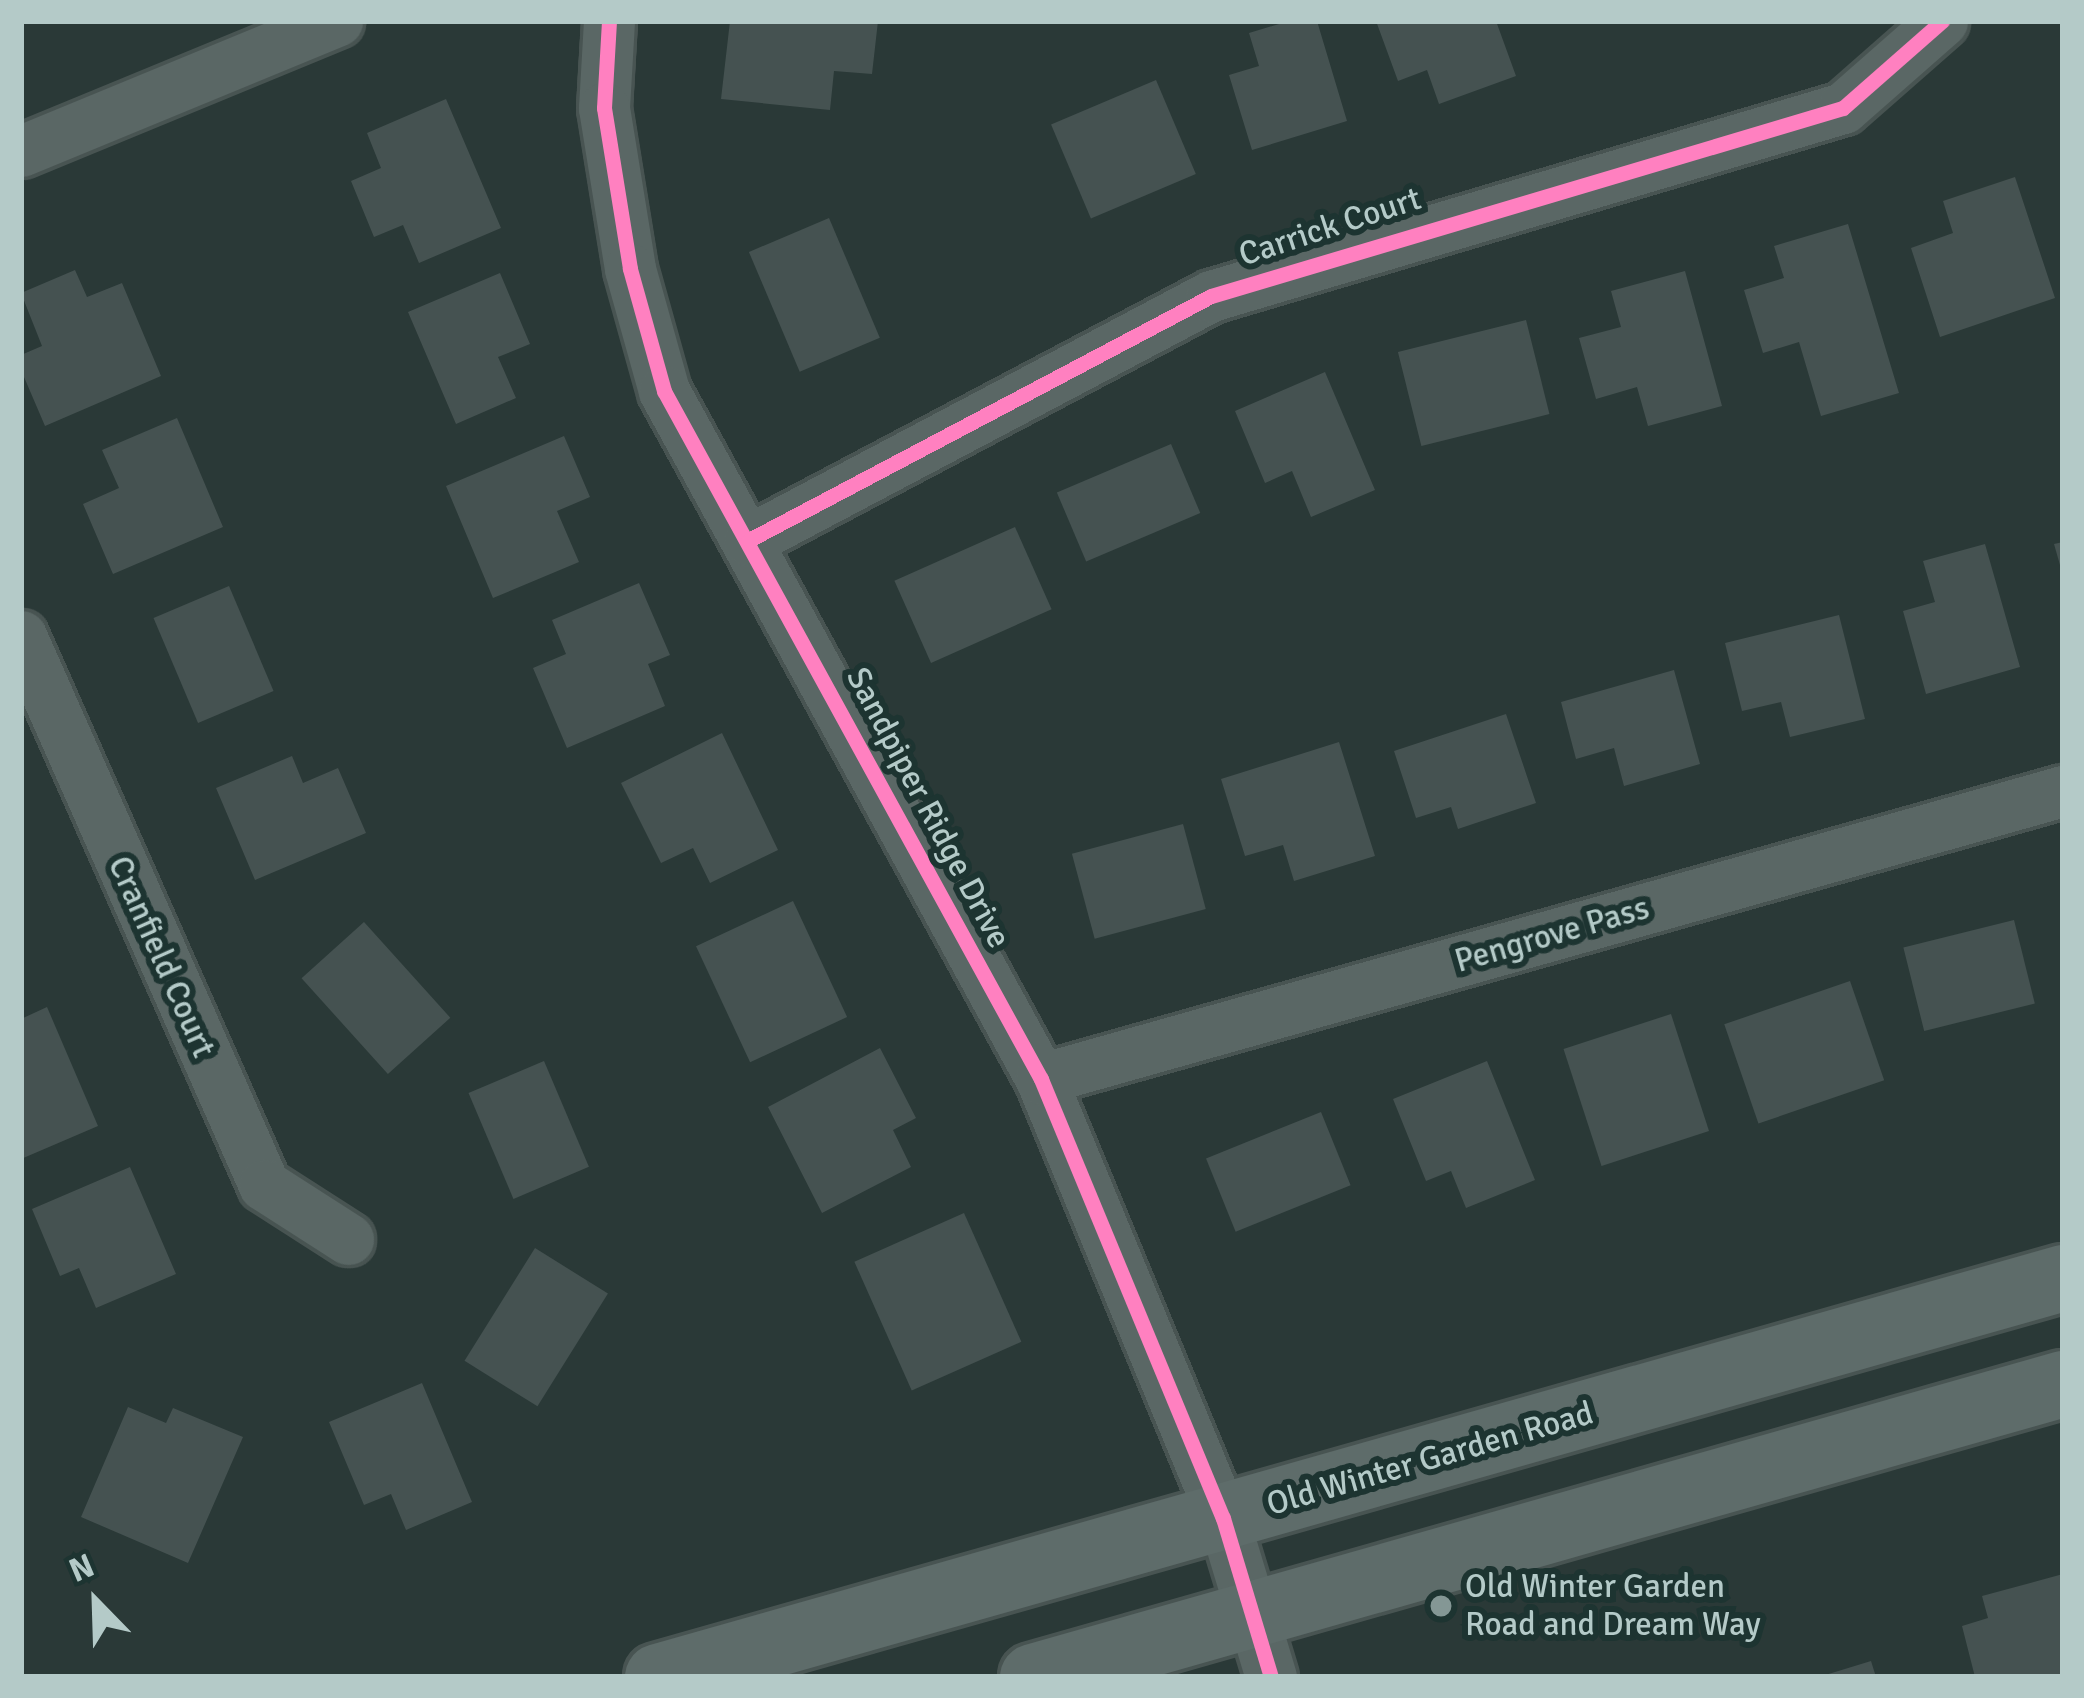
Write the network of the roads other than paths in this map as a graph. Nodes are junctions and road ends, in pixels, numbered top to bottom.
1 (337, 21) edge
2 (609, 21) edge
3 (1942, 21) edge
4 (21, 152) edge
5 (749, 540) junction
6 (21, 636) edge
7 (2063, 791) edge
8 (1041, 1079) junction
9 (348, 1239) dead end
10 (2063, 1278) edge
11 (2063, 1384) edge
12 (1223, 1518) junction
13 (1256, 1614) junction
14 (658, 1677) edge
15 (1033, 1677) edge
16 (1271, 1677) edge

1 - 4 street
2 - 5 street, Sandpiper Ridge Drive
3 - 5 street, Carrick Court
5 - 8 street, Sandpiper Ridge Drive
6 - 9 street, Cranfield Court
7 - 8 street, Pengrove Pass
8 - 12 street, Sandpiper Ridge Drive
10 - 12 main road, Old Winter Garden Road
11 - 13 main road
12 - 13 street, Sandpiper Ridge Drive
12 - 14 main road, Old Winter Garden Road
13 - 15 main road
13 - 16 street, Sandpiper Ridge Drive

